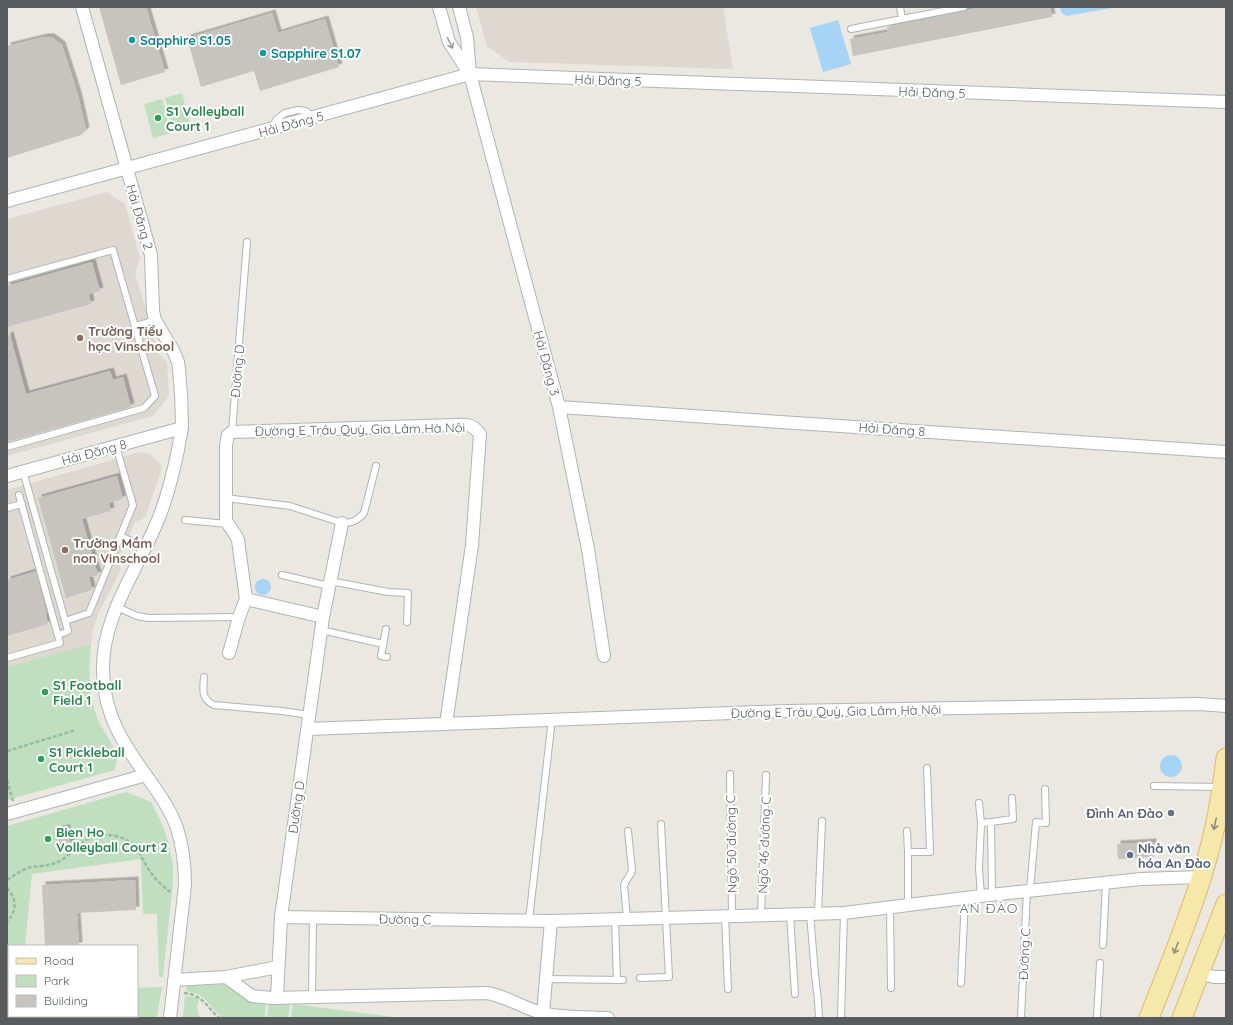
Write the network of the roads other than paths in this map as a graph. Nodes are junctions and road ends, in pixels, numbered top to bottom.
1 (82, 7) edge
2 (439, 7) edge
3 (459, 7) edge
4 (900, 7) edge
5 (964, 7) edge
6 (902, 19) junction
7 (851, 29) dead end
8 (470, 74) junction
9 (1226, 102) edge
10 (127, 169) junction
11 (7, 201) edge
12 (247, 242) dead end
13 (7, 279) edge
14 (155, 320) junction
15 (135, 326) junction
16 (559, 407) junction
17 (182, 428) junction
18 (232, 432) junction
19 (116, 446) junction
20 (7, 447) edge
21 (1226, 452) edge
22 (376, 466) dead end
23 (23, 471) junction
24 (7, 476) edge
25 (19, 495) dead end
26 (226, 498) junction
27 (22, 504) junction
28 (7, 508) edge
29 (185, 520) dead end
30 (342, 523) junction
31 (227, 524) junction
32 (120, 536) junction
33 (145, 547) junction
34 (47, 556) junction
35 (37, 558) junction
36 (282, 575) dead end
37 (330, 584) junction
38 (246, 599) junction
39 (117, 607) junction
40 (239, 617) junction
41 (323, 617) junction
42 (65, 621) junction
43 (407, 622) dead end
44 (386, 629) dead end
45 (321, 630) junction
46 (58, 635) junction
47 (383, 644) junction
48 (229, 653) dead end
49 (604, 656) dead end
50 (387, 657) dead end
51 (7, 658) edge
52 (204, 677) dead end
53 (1226, 706) edge
54 (309, 715) junction
55 (552, 719) junction
56 (446, 724) junction
57 (307, 730) junction
58 (1226, 758) edge
59 (927, 768) dead end
60 (730, 774) dead end
61 (146, 775) junction
62 (766, 775) dead end
63 (1154, 786) dead end
64 (1222, 787) junction
65 (1045, 789) dead end
66 (1012, 798) dead end
67 (979, 802) dead end
68 (7, 814) edge
69 (822, 821) dead end
70 (991, 822) junction
71 (981, 823) junction
72 (661, 824) dead end
73 (628, 831) dead end
74 (907, 831) dead end
75 (908, 852) junction
76 (1201, 877) junction
77 (1106, 882) junction
78 (1029, 891) junction
79 (987, 895) junction
80 (965, 898) junction
81 (1226, 904) edge
82 (908, 905) junction
83 (890, 907) junction
84 (814, 913) junction
85 (844, 913) junction
86 (761, 914) junction
87 (790, 914) junction
88 (728, 915) junction
89 (281, 917) junction
90 (665, 917) junction
91 (313, 918) junction
92 (621, 918) junction
93 (529, 920) junction
94 (551, 921) junction
95 (1103, 945) dead end
96 (1100, 963) dead end
97 (278, 967) junction
98 (1199, 974) junction
99 (226, 977) junction
100 (1226, 977) edge
101 (640, 978) dead end
102 (174, 980) junction
103 (546, 980) junction
104 (961, 983) dead end
105 (891, 988) dead end
106 (728, 989) dead end
107 (795, 994) dead end
108 (277, 998) junction
109 (312, 998) junction
110 (543, 1014) junction
111 (576, 1017) edge
112 (170, 1018) edge
113 (608, 1018) edge
114 (819, 1018) edge
115 (841, 1018) edge
116 (1021, 1018) edge
117 (1097, 1018) edge
118 (1149, 1018) edge
119 (1182, 1018) edge

1 - 10 street, Hải Đăng 2
2 -> 8 street, Hải Đăng 3
3 - 8 street, Hải Đăng 3
4 - 6 lane
5 - 6 lane
6 - 7 lane
8 - 9 street, Hải Đăng 5
8 - 10 street, Hải Đăng 5
8 - 16 street, Hải Đăng 3
10 - 11 street, Hải Đăng 5
10 - 14 street, Hải Đăng 2
12 - 18 lane, Đường D
13 - 15 lane
14 - 15 lane
14 - 17 street, Hải Đăng 2
15 - 20 lane
16 - 21 street, Hải Đăng 8
16 - 49 street, Hải Đăng 3
17 - 19 street, Hải Đăng 8
17 - 33 street, Hải Đăng 2
18 - 26 street, Đường D
18 - 56 street, Đường E Trâu Quỳ, Gia Lâm Hà Nội
19 - 23 street, Hải Đăng 8
19 - 32 lane
22 - 30 lane
23 - 24 street, Hải Đăng 8
23 - 34 lane
25 - 27 lane
26 - 30 lane
26 - 31 street, Đường D
27 - 28 lane
27 - 35 lane
29 - 31 lane
30 - 37 street, Đường D
31 - 38 street
32 - 33 lane
32 - 42 lane
33 - 39 street, Hải Đăng 2
34 - 35 lane
34 - 42 lane
35 - 46 lane
36 - 37 lane
37 - 41 street, Đường D
37 - 43 lane
38 - 40 street
38 - 41 street
39 - 40 lane
39 - 61 street, Hải Đăng 2
40 - 48 street
41 - 45 street, Đường D
42 - 46 lane
44 - 47 lane
45 - 47 lane
45 - 54 street, Đường D
46 - 51 lane
47 - 50 lane
52 - 54 lane
53 - 55 street, Đường E Trâu Quỳ, Gia Lâm Hà Nội
54 - 57 street, Đường D
55 - 56 street, Đường E Trâu Quỳ, Gia Lâm Hà Nội
55 - 93 lane
56 - 57 street, Đường E Trâu Quỳ, Gia Lâm Hà Nội
57 - 89 street, Đường D
58 - 64 main road
59 - 75 lane
60 - 88 lane, Ngõ 50 đường C
61 - 68 street
61 - 102 street, Hải Đăng 2
62 - 86 lane, Ngõ 46 đường C
63 - 64 lane
64 -> 76 main road
65 - 78 lane
66 - 70 lane
67 - 71 lane
69 - 84 lane
70 - 71 lane
70 - 79 lane
71 - 79 lane
72 - 90 lane
73 - 92 lane
74 - 75 lane
75 - 82 lane
76 - 77 street, Đường C
76 -> 118 main road
77 - 78 street, Đường C
77 - 95 lane
78 - 79 street, Đường C
78 - 116 lane, Đường C
79 - 80 street, Đường C
80 - 82 street, Đường C
80 - 104 lane
81 - 98 main road
82 - 83 street, Đường C
83 - 85 street, Đường C
83 - 105 lane
84 - 85 street, Đường C
84 - 87 street, Đường C
84 - 114 lane
85 - 115 lane
86 - 87 street, Đường C
86 - 88 street, Đường C
87 - 107 lane
88 - 90 street, Đường C
88 - 106 lane
89 - 91 street, Đường C
89 - 97 street, Đường D
90 - 92 street, Đường C
90 - 101 lane
91 - 93 street, Đường C
91 - 109 lane
92 - 94 street, Đường C
92 - 103 lane
93 - 94 street, Đường C
94 - 103 street
96 - 117 lane
97 - 99 street
97 - 108 street, Đường D
98 - 100 street
98 - 119 main road
99 - 102 street
99 - 108 street
102 - 112 street, Hải Đăng 2
103 - 110 street
108 - 109 street
109 - 110 street
110 - 111 street
111 - 113 street

